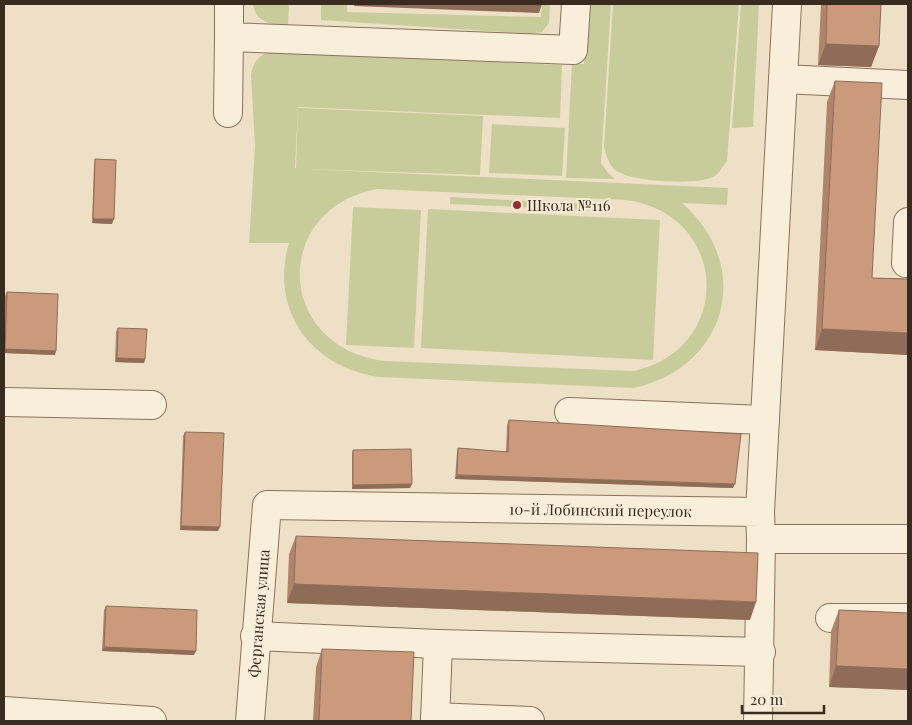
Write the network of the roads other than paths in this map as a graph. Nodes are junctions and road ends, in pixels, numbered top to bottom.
1 (229, 4) edge
2 (576, 4) edge
3 (787, 4) edge
4 (229, 37) junction
5 (783, 80) junction
6 (908, 85) edge
7 (228, 113) dead end
8 (908, 222) edge
9 (908, 263) edge
10 (4, 402) edge
11 (152, 405) dead end
12 (569, 412) dead end
13 (765, 420) junction
14 (267, 505) joint
15 (760, 525) junction
16 (908, 539) edge
17 (830, 618) dead end
18 (908, 618) edge
19 (256, 636) junction
20 (438, 644) junction
21 (761, 652) junction
22 (4, 711) edge
23 (435, 719) edge
24 (152, 721) edge
25 (250, 721) edge
26 (530, 721) edge
27 (758, 721) edge

1 - 4 street
2 - 4 street
3 - 5 street
4 - 7 street
5 - 6 street
5 - 13 street
8 - 9 street
10 - 11 street
12 - 13 street
13 - 15 street
14 - 15 street, 10-й Лобинский переулок
14 - 19 street, Ферганская улица
15 - 16 street, 10-й Лобинский переулок
15 - 21 street
17 - 18 street
19 - 20 street
19 - 25 street, Ферганская улица
20 - 21 street
20 - 23 street
21 - 27 street
22 - 24 street
23 - 26 street

